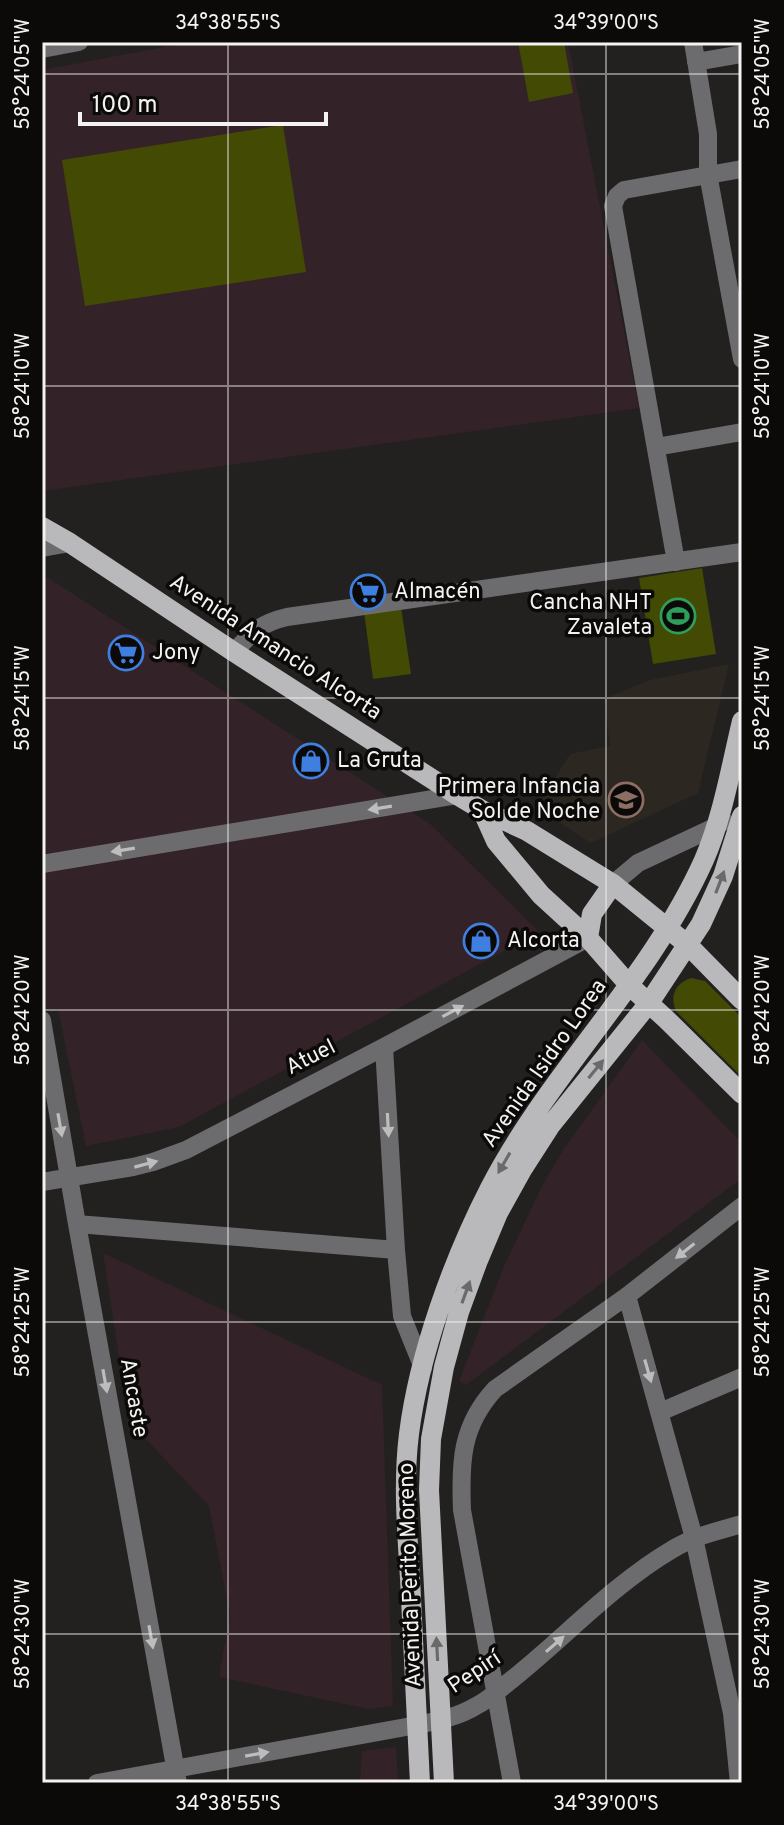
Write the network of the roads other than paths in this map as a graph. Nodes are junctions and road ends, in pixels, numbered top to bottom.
1 (79, 42) edge
2 (693, 42) edge
3 (42, 49) edge
4 (742, 54) edge
5 (696, 62) junction
6 (742, 169) edge
7 (708, 174) junction
8 (742, 359) edge
9 (742, 432) edge
10 (656, 447) junction
11 (42, 527) edge
12 (70, 543) junction
13 (42, 548) edge
14 (742, 552) edge
15 (676, 562) junction
16 (234, 652) junction
17 (742, 721) edge
18 (457, 795) junction
19 (742, 807) edge
20 (482, 810) junction
21 (742, 816) edge
22 (717, 826) junction
23 (42, 864) edge
24 (613, 884) junction
25 (667, 927) junction
26 (588, 938) junction
27 (688, 945) junction
28 (629, 985) junction
29 (742, 1000) edge
30 (649, 1003) junction
31 (42, 1020) edge
32 (384, 1047) junction
33 (742, 1094) edge
34 (69, 1177) junction
35 (42, 1182) edge
36 (742, 1206) edge
37 (77, 1224) junction
38 (396, 1250) junction
39 (627, 1296) junction
40 (444, 1367) joint
41 (423, 1368) junction
42 (742, 1377) edge
43 (660, 1412) junction
44 (742, 1524) edge
45 (694, 1538) junction
46 (495, 1693) junction
47 (732, 1713) junction
48 (440, 1720) junction
49 (417, 1725) junction
50 (742, 1735) edge
51 (177, 1776) edge
52 (97, 1783) edge
53 (420, 1783) edge
54 (444, 1783) edge
55 (512, 1783) edge
56 (739, 1783) edge

1 - 3 street
2 - 5 street
4 - 5 street
5 - 7 street
6 - 7 street
7 - 8 street
7 - 10 street
9 - 10 street
10 - 15 street
11 - 12 main road, Avenida Amancio Alcorta
12 - 13 street
12 - 16 main road, Avenida Amancio Alcorta
14 - 15 street
15 - 16 street
16 - 18 main road, Avenida Amancio Alcorta
17 - 22 main road, Avenida Isidro Lorea
18 - 20 main road, Avenida Amancio Alcorta
18 -> 23 street
19 - 22 street
20 - 24 main road, Avenida Amancio Alcorta
20 - 26 main road
27 -> 21 main road, Avenida Isidro Lorea
22 - 24 street
22 - 25 main road, Avenida Isidro Lorea
24 - 25 main road, Avenida Amancio Alcorta
24 - 26 main road
25 - 27 main road, Avenida Amancio Alcorta
25 - 28 main road, Avenida Isidro Lorea
26 - 28 main road
32 -> 26 street, Atuel
27 - 29 main road, Avenida Amancio Alcorta
27 - 30 main road, Avenida Isidro Lorea
28 - 30 main road
28 -> 41 main road, Avenida Isidro Lorea
30 - 33 main road
40 -> 30 main road, Avenida Isidro Lorea
31 -> 34 street, Ancaste
34 -> 32 street, Atuel
32 -> 38 street
34 - 35 street, Atuel
34 - 37 street, Ancaste
36 -> 39 street
37 - 38 street
37 -> 51 street, Ancaste
38 - 41 street
39 -> 43 street
39 - 46 street
48 -> 40 main road, Avenida Perito Moreno
41 - 49 main road, Avenida Perito Moreno
42 - 43 street
43 - 45 street
44 - 45 street, Pepirí
46 -> 45 street, Pepirí
45 - 47 street
46 - 48 street, Pepirí
46 - 55 street
47 - 50 street
47 - 56 street
48 - 49 street, Pepirí
48 - 54 main road, Avenida Perito Moreno
51 -> 49 street, Pepirí
49 - 53 main road, Avenida Perito Moreno
51 - 52 street, Pepirí

